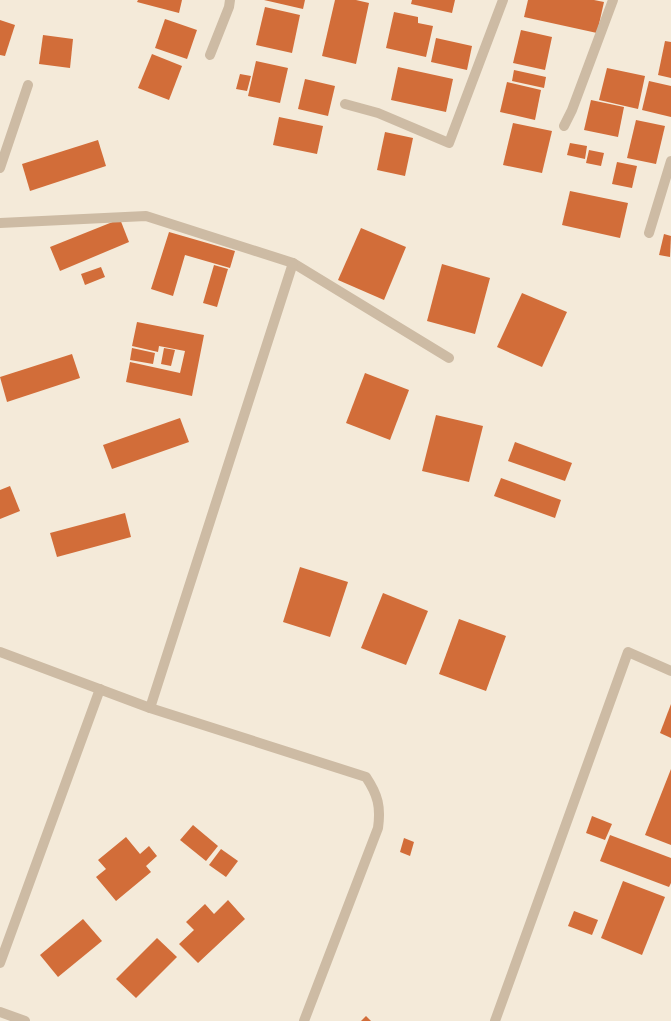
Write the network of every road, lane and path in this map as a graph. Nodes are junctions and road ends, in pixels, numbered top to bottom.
1 (230, 0) edge
2 (503, 0) edge
3 (613, 0) edge
4 (210, 55) dead end
5 (28, 86) dead end
6 (345, 104) dead end
7 (564, 126) dead end
8 (671, 161) edge
9 (0, 168) edge
10 (0, 223) edge
11 (649, 233) dead end
12 (293, 263) junction
13 (449, 358) dead end
14 (0, 652) edge
15 (671, 671) edge
16 (100, 689) junction
17 (150, 708) junction
18 (0, 962) edge
19 (0, 1012) edge
20 (25, 1021) edge
21 (304, 1021) edge
22 (495, 1021) edge

1 - 4 street
2 - 6 street
3 - 7 street
5 - 9 street
8 - 11 street
10 - 12 street
12 - 13 street
12 - 17 street
14 - 16 street
15 - 22 street
16 - 17 street
16 - 18 street
17 - 21 street
19 - 20 street

